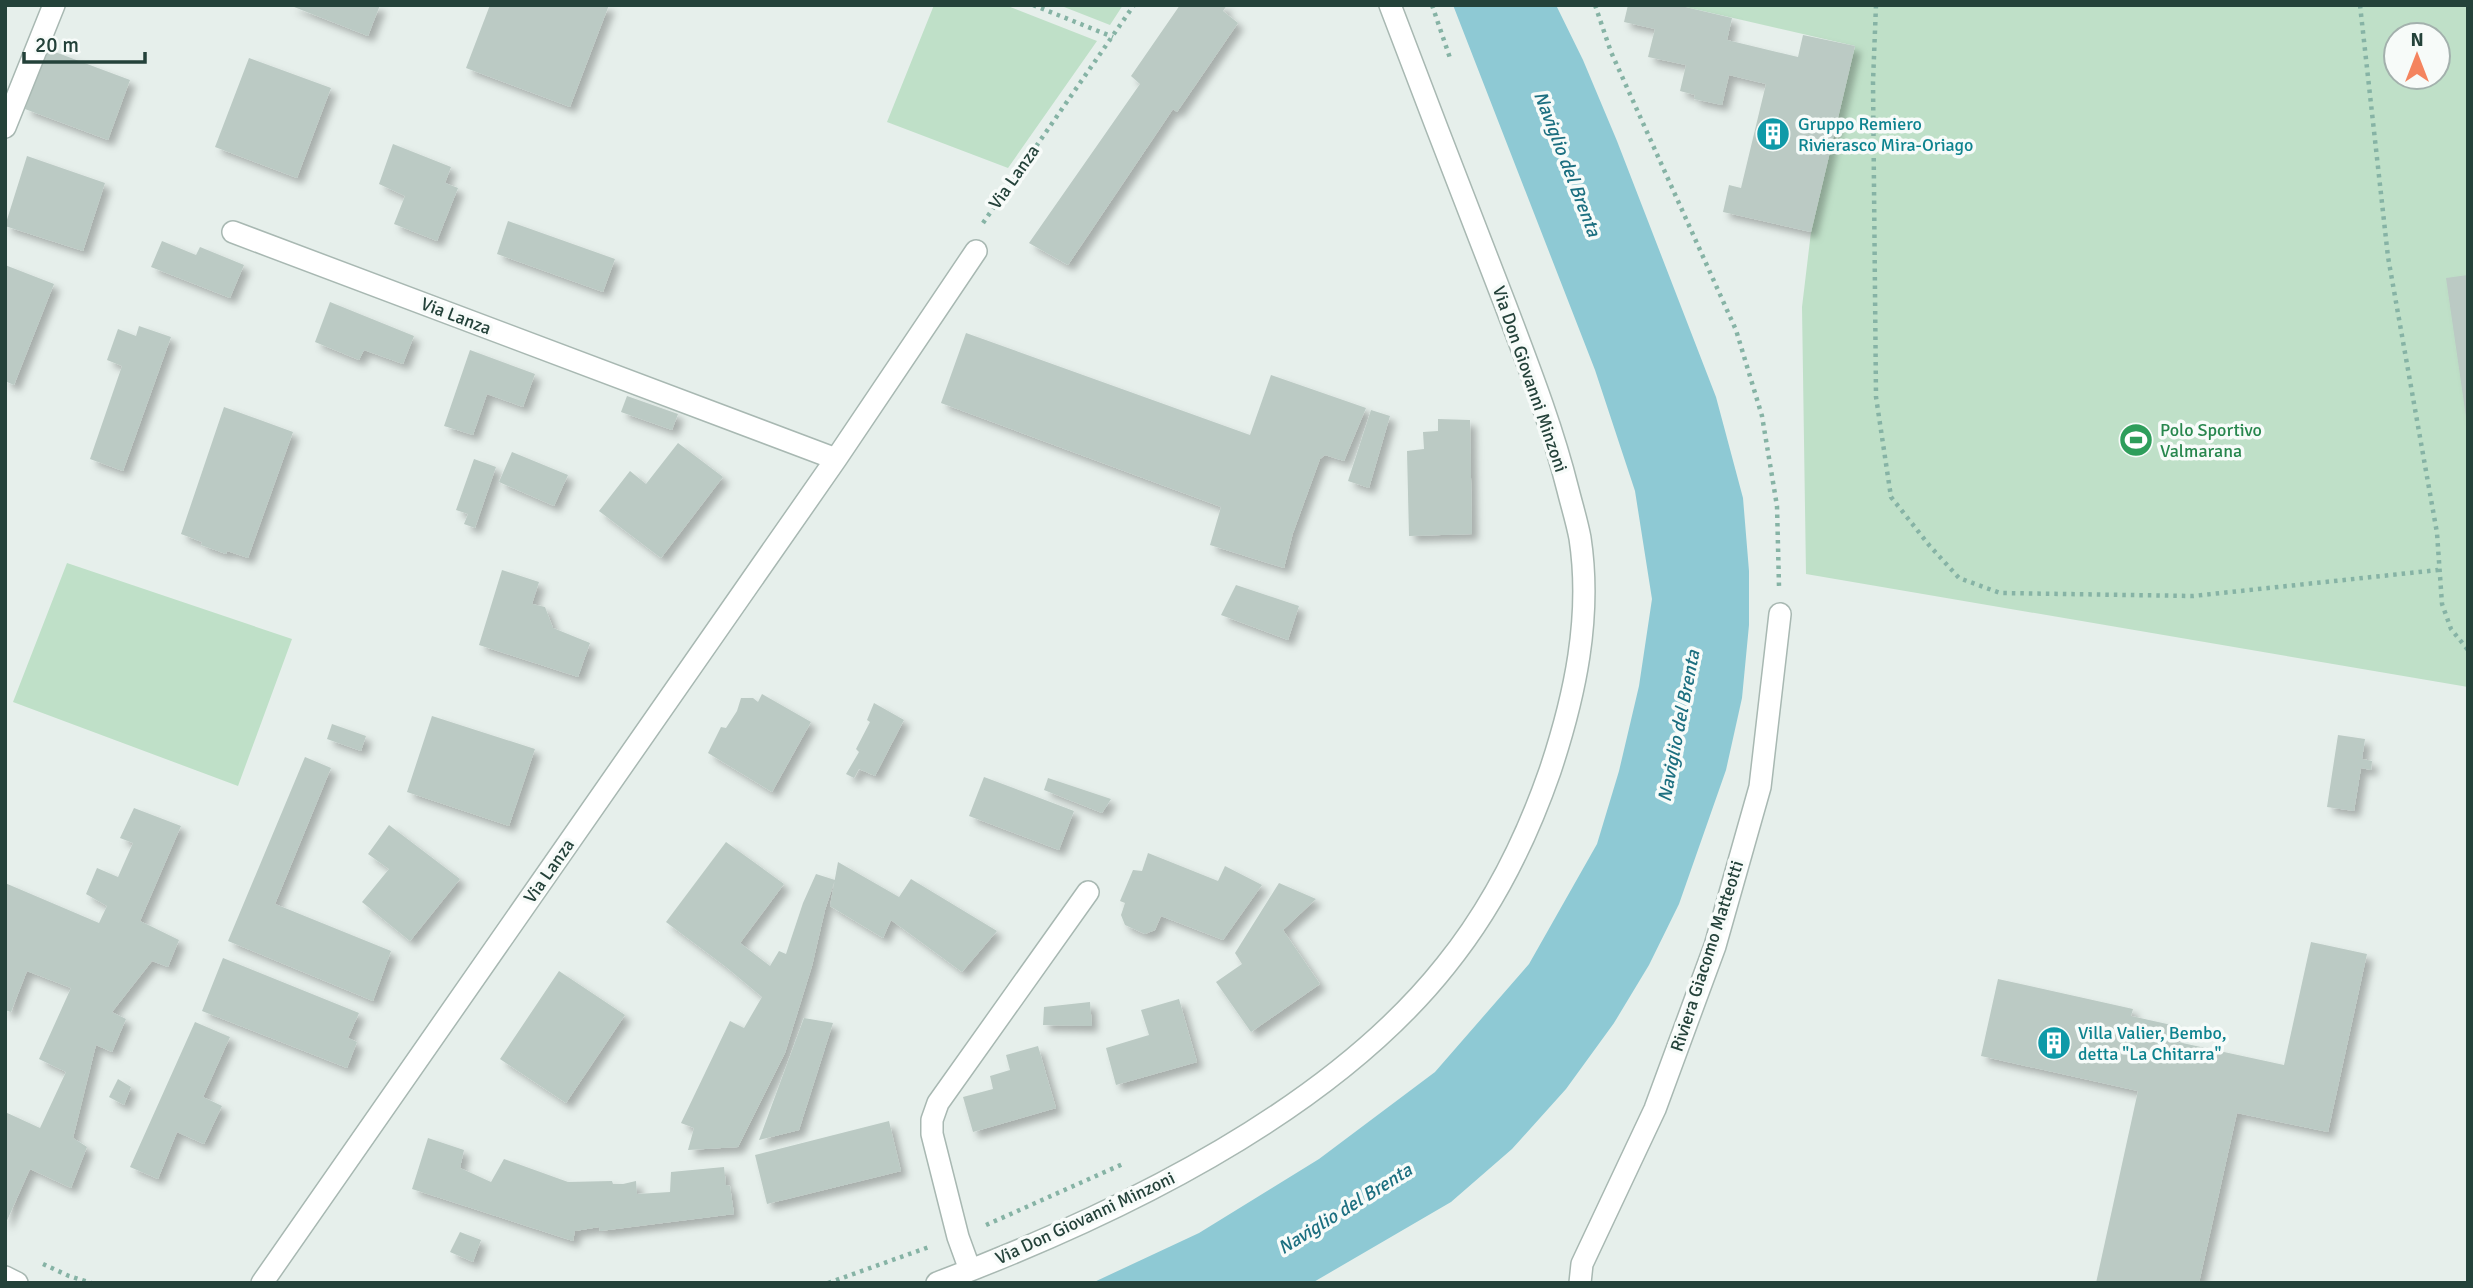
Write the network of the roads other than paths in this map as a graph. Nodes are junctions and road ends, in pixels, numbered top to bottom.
1 (54, 5) edge
2 (1390, 5) edge
3 (5, 127) edge
4 (233, 233) dead end
5 (976, 251) road end
6 (836, 459) junction
7 (1780, 614) road end
8 (1088, 892) dead end
9 (970, 1270) junction
10 (5, 1277) edge
11 (17, 1283) edge
12 (262, 1283) edge
13 (937, 1283) edge
14 (1580, 1283) edge

1 - 3 street
2 - 9 street, Via Don Giovanni Minzoni
4 - 6 street, Via Lanza
5 - 6 street, Via Lanza
6 - 12 street, Via Lanza
7 - 14 street, Riviera Giacomo Matteotti
8 - 9 street
9 - 13 street, Via Don Giovanni Minzoni
10 - 11 street

